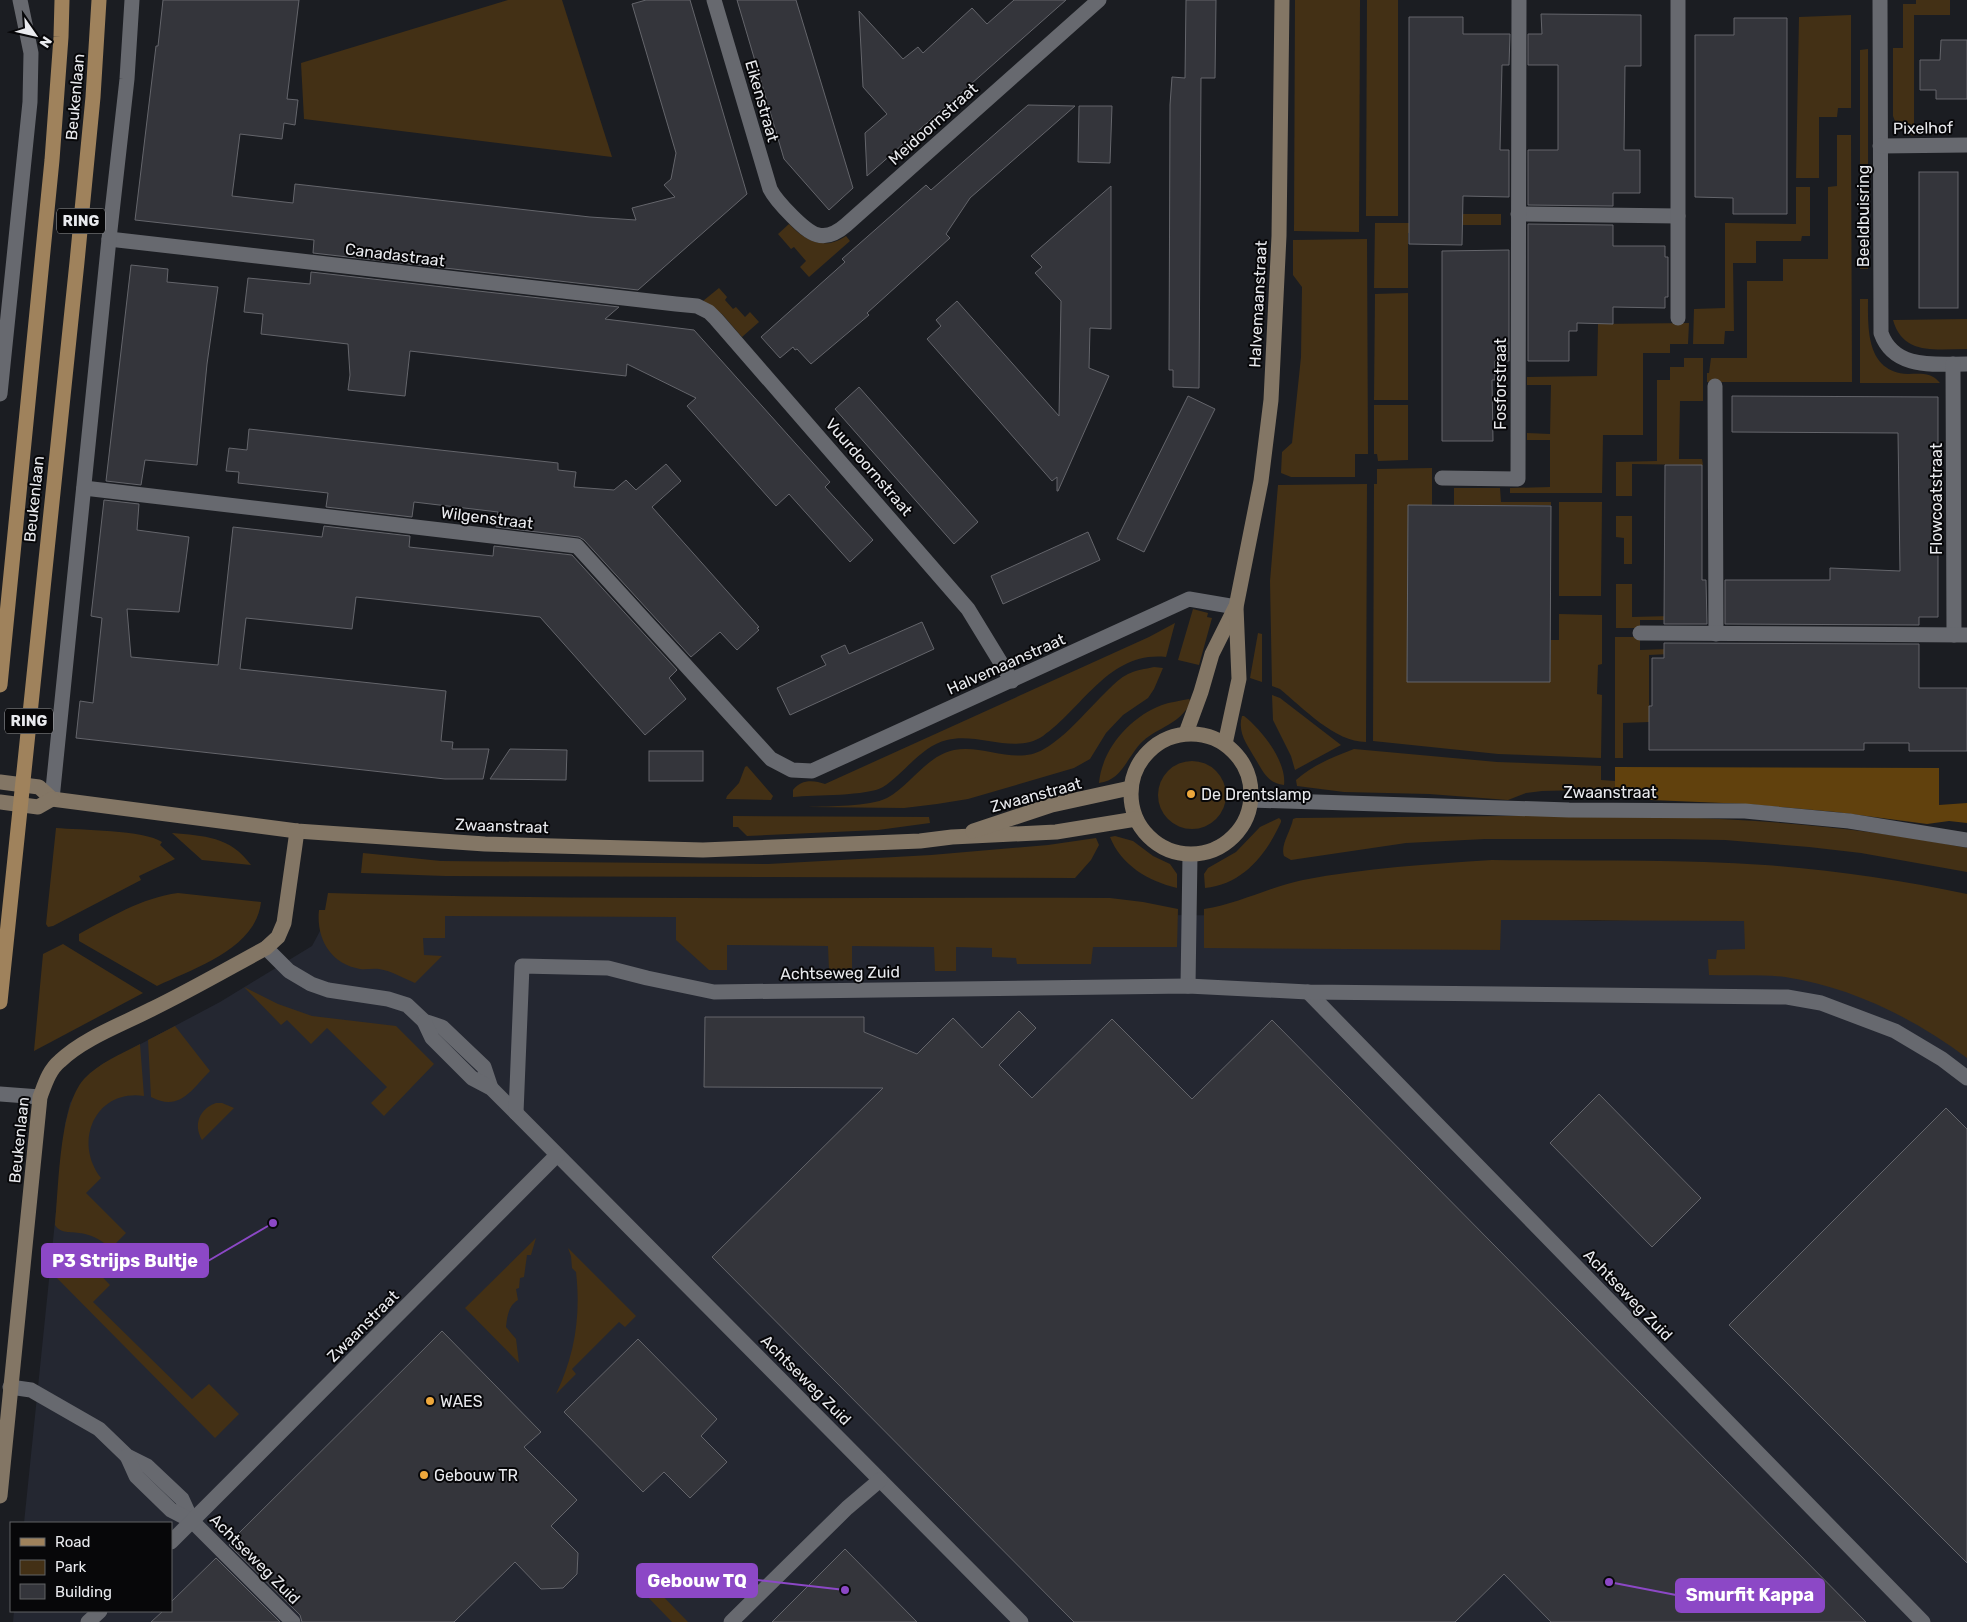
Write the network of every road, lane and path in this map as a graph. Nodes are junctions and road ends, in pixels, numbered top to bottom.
1 (20, 0) edge
2 (62, 0) edge
3 (99, 0) edge
4 (132, 0) edge
5 (714, 0) edge
6 (1100, 0) edge
7 (1282, 0) edge
8 (1519, 0) edge
9 (1678, 0) edge
10 (1880, 0) edge
11 (1967, 145) edge
12 (1880, 146) junction
13 (784, 209) joint
14 (1518, 214) junction
15 (1678, 216) junction
16 (109, 239) junction
17 (676, 304) joint
18 (1678, 318) dead end
19 (1960, 364) edge
20 (1715, 386) dead end
21 (0, 394) edge
22 (1442, 478) dead end
23 (84, 488) junction
24 (1236, 606) junction
25 (1640, 633) dead end
26 (1716, 634) junction
27 (1960, 635) edge
28 (1012, 681) junction
29 (0, 685) edge
30 (1186, 733) junction
31 (1226, 744) junction
32 (792, 770) joint
33 (0, 782) edge
34 (1130, 788) junction
35 (52, 799) junction
36 (1251, 800) junction
37 (0, 802) edge
38 (1136, 819) junction
39 (296, 831) junction
40 (952, 837) junction
41 (1967, 840) edge
42 (1190, 855) junction
43 (266, 948) junction
44 (1188, 986) junction
45 (1308, 992) junction
46 (0, 1002) edge
47 (1967, 1078) edge
48 (0, 1094) edge
49 (40, 1097) junction
50 (516, 1113) junction
51 (558, 1155) junction
52 (10, 1386) junction
53 (880, 1480) junction
54 (0, 1496) edge
55 (192, 1522) junction
56 (172, 1541) edge
57 (99, 1612) edge
58 (88, 1622) edge
59 (293, 1622) edge
60 (731, 1622) edge
61 (1021, 1622) edge
62 (1923, 1622) edge

1 - 21 street
2 - 29 main road, Beukenlaan / RING
3 - 46 main road, Beukenlaan / RING
4 - 16 street
5 - 13 street, Eikenstraat
6 - 13 street, Meidoornstraat
7 - 24 street, Halvemaanstraat
8 - 14 street, Fosforstraat
9 - 15 street
10 - 12 street, Beeldbuisring
11 - 12 street, Pixelhof
12 - 19 street, Beeldbuisring
14 - 15 street
14 - 22 street, Fosforstraat
15 - 18 street
16 - 17 street, Canadastraat
16 - 23 street
17 - 28 street, Vuurdoornstraat
19 - 27 street, Flowcoatstraat
20 - 26 street
23 - 32 street, Wilgenstraat
23 - 35 street
24 - 28 street, Halvemaanstraat
24 - 30 street, Halvemaanstraat
24 - 31 street, Halvemaanstraat
25 - 26 street, Flowcoatstraat
26 - 27 street, Flowcoatstraat
28 - 32 street, Halvemaanstraat
30 - 31 street
30 - 34 street
31 - 36 street
33 - 35 street
34 - 38 street
34 - 40 street, Zwaanstraat
35 - 37 street
35 - 39 street, Zwaanstraat
36 - 41 street, Zwaanstraat
36 - 42 street
38 - 40 street, Zwaanstraat
38 - 42 street
39 - 40 street, Zwaanstraat
39 - 43 street, Beukenlaan
42 - 44 street
43 - 49 street, Beukenlaan
43 - 50 street, Achtseweg Zuid
44 - 45 street, Achtseweg Zuid
44 - 50 street, Achtseweg Zuid
45 - 47 street, Achtseweg Zuid
45 - 62 street, Achtseweg Zuid
48 - 49 street
49 - 52 street, Beukenlaan
50 - 51 street, Achtseweg Zuid
51 - 53 street, Achtseweg Zuid
51 - 55 street, Zwaanstraat
52 - 54 street, Beukenlaan
52 - 55 street, Achtseweg Zuid
53 - 60 street
53 - 61 street, Achtseweg Zuid
55 - 56 street
55 - 59 street, Achtseweg Zuid
57 - 58 street

